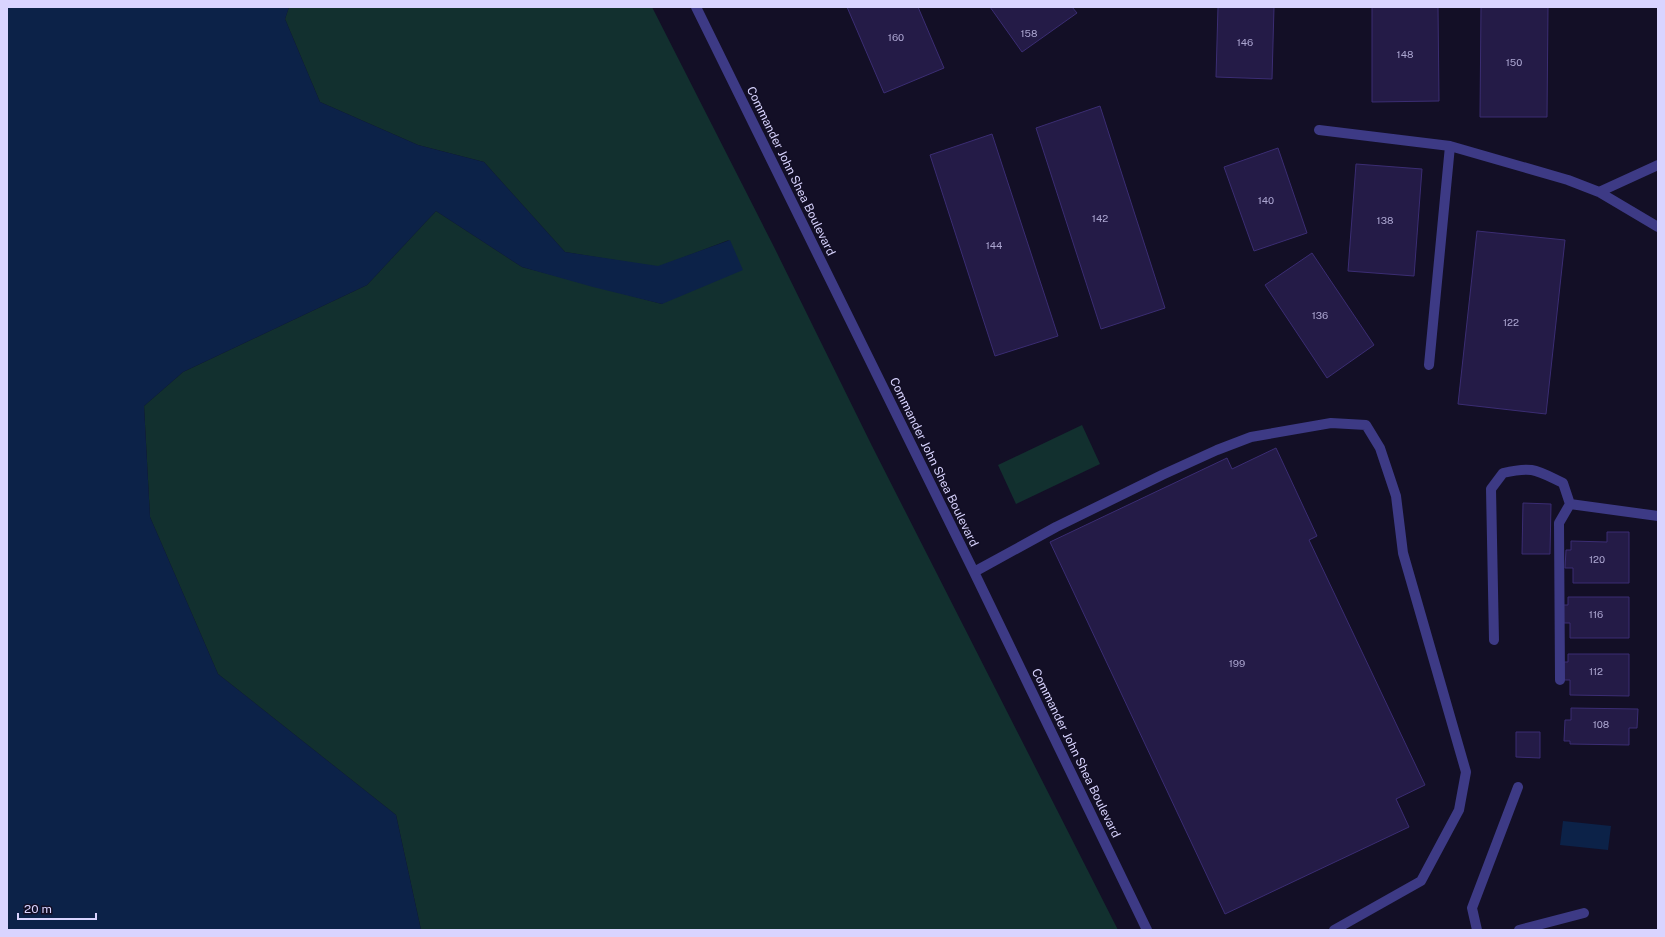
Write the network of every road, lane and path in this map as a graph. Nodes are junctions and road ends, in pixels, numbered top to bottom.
1 (696, 7) edge
2 (1319, 130) dead end
3 (1450, 146) junction
4 (1658, 165) edge
5 (1598, 192) junction
6 (1658, 227) edge
7 (1429, 365) dead end
8 (1570, 504) junction
9 (1658, 516) edge
10 (974, 572) junction
11 (1494, 640) dead end
12 (1560, 680) dead end
13 (1518, 787) dead end
14 (1584, 913) dead end
15 (1147, 930) edge
16 (1334, 930) edge
17 (1477, 930) edge
18 (1519, 930) edge

1 - 10 street, Commander John Shea Boulevard
2 - 3 street
3 - 5 street
3 - 7 street
4 - 5 street
5 - 6 street
8 - 9 street
8 - 11 street
8 - 12 street
10 - 15 street, Commander John Shea Boulevard
10 - 16 street
13 - 17 street
14 - 18 street

